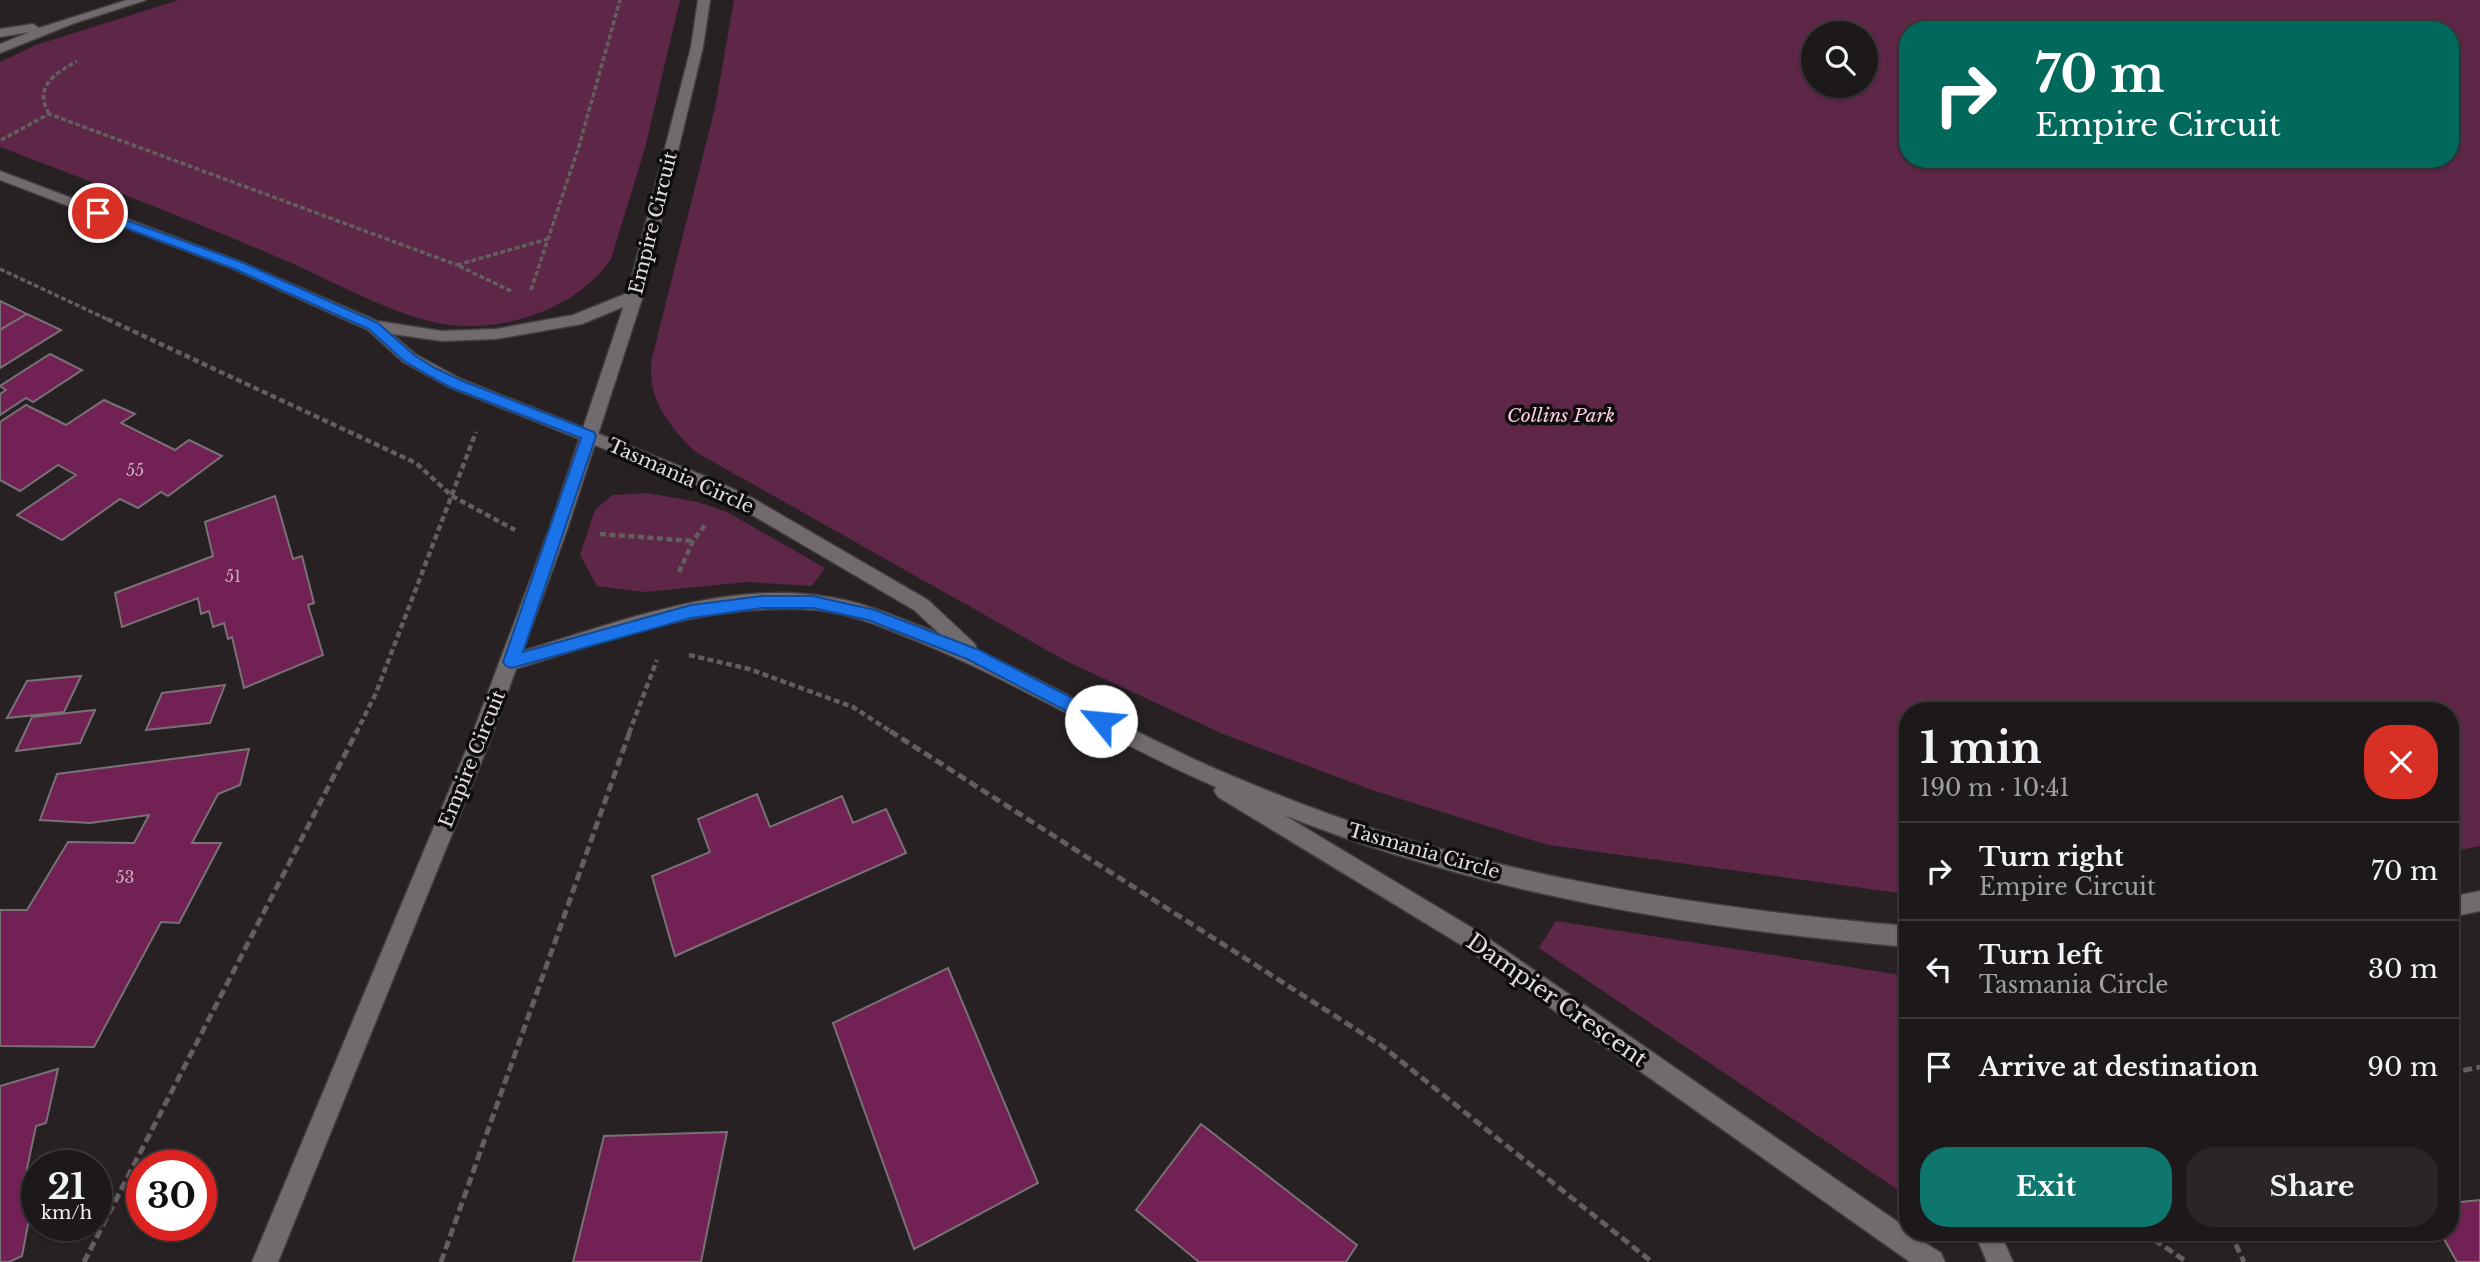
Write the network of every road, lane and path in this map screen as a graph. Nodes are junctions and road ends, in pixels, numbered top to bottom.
1 (140, 0) edge
2 (620, 0) edge
3 (704, 0) edge
4 (68, 21) junction
5 (0, 33) edge
6 (0, 49) edge
7 (591, 108) dead end
8 (49, 114) junction
9 (0, 140) edge
10 (0, 175) edge
11 (551, 237) dead end
12 (457, 265) junction
13 (0, 269) edge
14 (516, 293) dead end
15 (635, 296) junction
16 (374, 326) junction
17 (589, 436) junction
18 (728, 493) junction
19 (558, 530) junction
20 (694, 541) junction
21 (674, 615) junction
22 (662, 648) junction
23 (973, 654) junction
24 (512, 662) junction
25 (376, 693) dead end
26 (1170, 757) junction
27 (2480, 901) edge
28 (2459, 905) edge
29 (1899, 936) edge
30 (2480, 1067) edge
31 (2459, 1071) edge
32 (1899, 1239) edge
33 (1902, 1241) edge
34 (1991, 1241) edge
35 (2156, 1241) edge
36 (2234, 1241) edge
37 (84, 1262) edge
38 (265, 1262) edge
39 (441, 1262) edge
40 (1652, 1262) edge
41 (1932, 1262) edge
42 (2000, 1262) edge
43 (2187, 1262) edge
44 (2244, 1262) edge

1 - 4 street
2 - 7 path
3 - 15 street, Empire Circuit
4 - 5 street
4 - 6 street
4 - 8 path
8 - 9 path
8 - 12 path
10 - 16 street, Tasmania Circle
11 - 12 path
12 - 14 path
13 - 19 path
15 - 16 street, Tasmania Circle
15 - 17 street, Empire Circuit
16 - 17 street, Tasmania Circle
17 - 18 street, Tasmania Circle
17 - 19 street, Empire Circuit
18 - 20 path
18 - 23 street, Tasmania Circle
19 - 20 path
19 - 24 street, Empire Circuit
20 - 21 path
21 - 22 path
21 - 23 street, Tasmania Circle
21 - 24 street, Tasmania Circle
22 - 39 path
22 - 40 path
23 - 26 street, Tasmania Circle
24 - 38 street, Empire Circuit
25 - 37 path
26 - 29 street, Tasmania Circle
26 - 32 street, Dampier Crescent
27 - 28 street
30 - 31 path
33 - 41 street, Dampier Crescent
34 - 42 street
35 - 43 path
36 - 44 path

